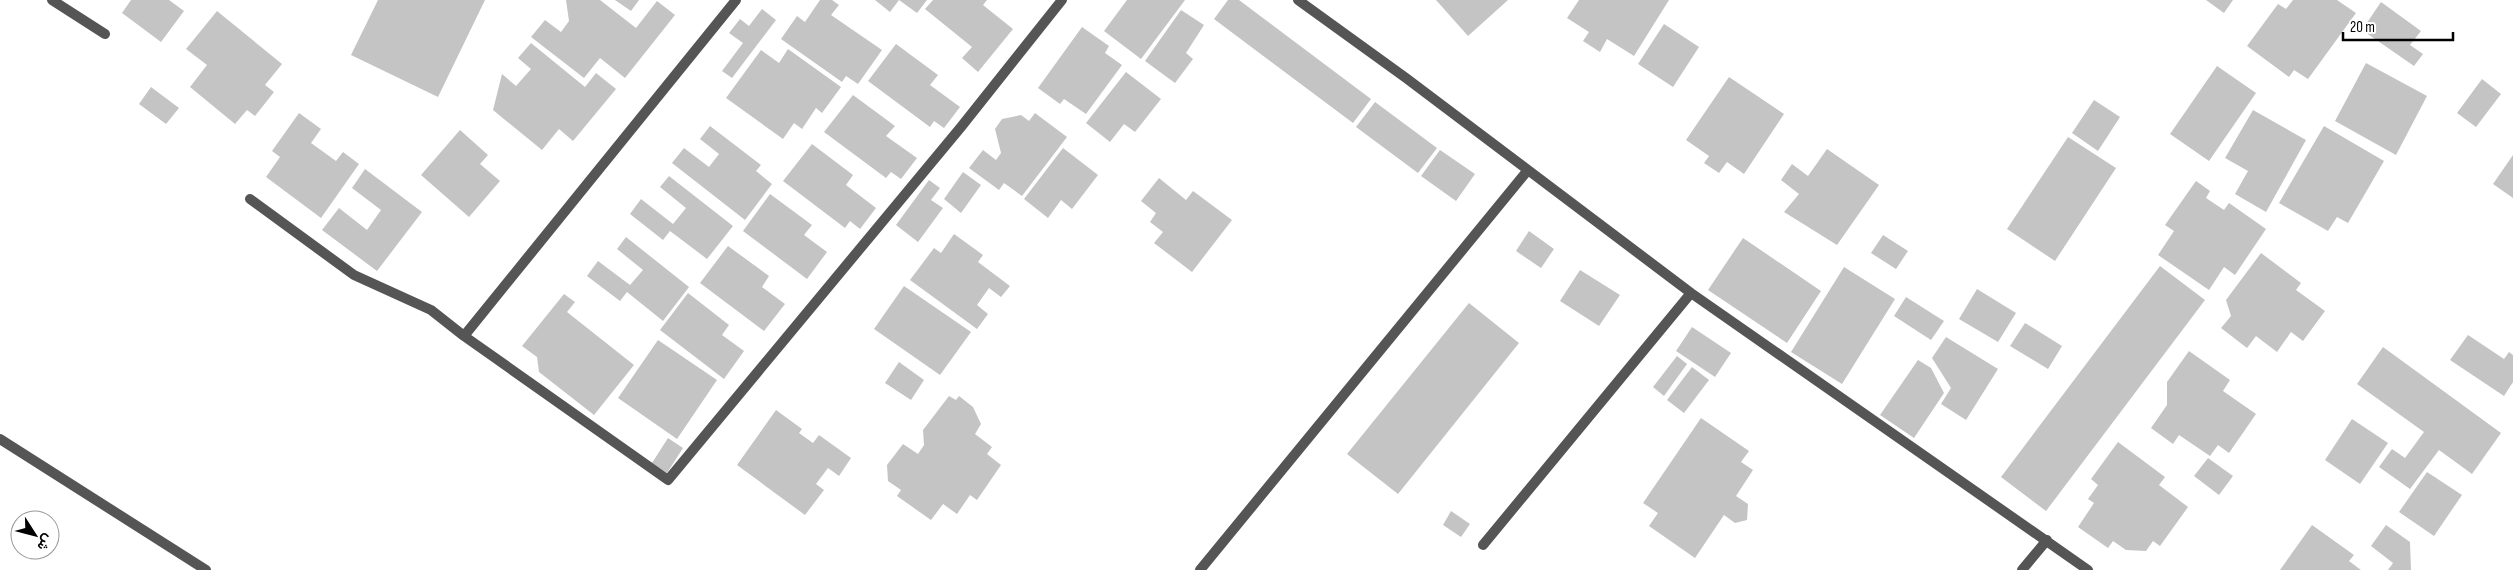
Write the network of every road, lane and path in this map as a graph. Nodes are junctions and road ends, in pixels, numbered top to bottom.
1 (52, 0) edge
2 (736, 0) edge
3 (1062, 0) edge
4 (1298, 0) edge
5 (106, 34) dead end
6 (1528, 170) junction
7 (250, 200) dead end
8 (1691, 293) junction
9 (464, 336) junction
10 (0, 439) edge
11 (2047, 540) junction
12 (1483, 545) dead end
13 (206, 570) edge
14 (1200, 570) edge
15 (2022, 570) edge
16 (2088, 570) edge

1 - 5 street
2 - 9 street
3 - 9 street
4 - 6 street
6 - 8 street
6 - 14 street
7 - 9 street
8 - 11 street
8 - 12 street
10 - 13 street
11 - 15 street
11 - 16 street

